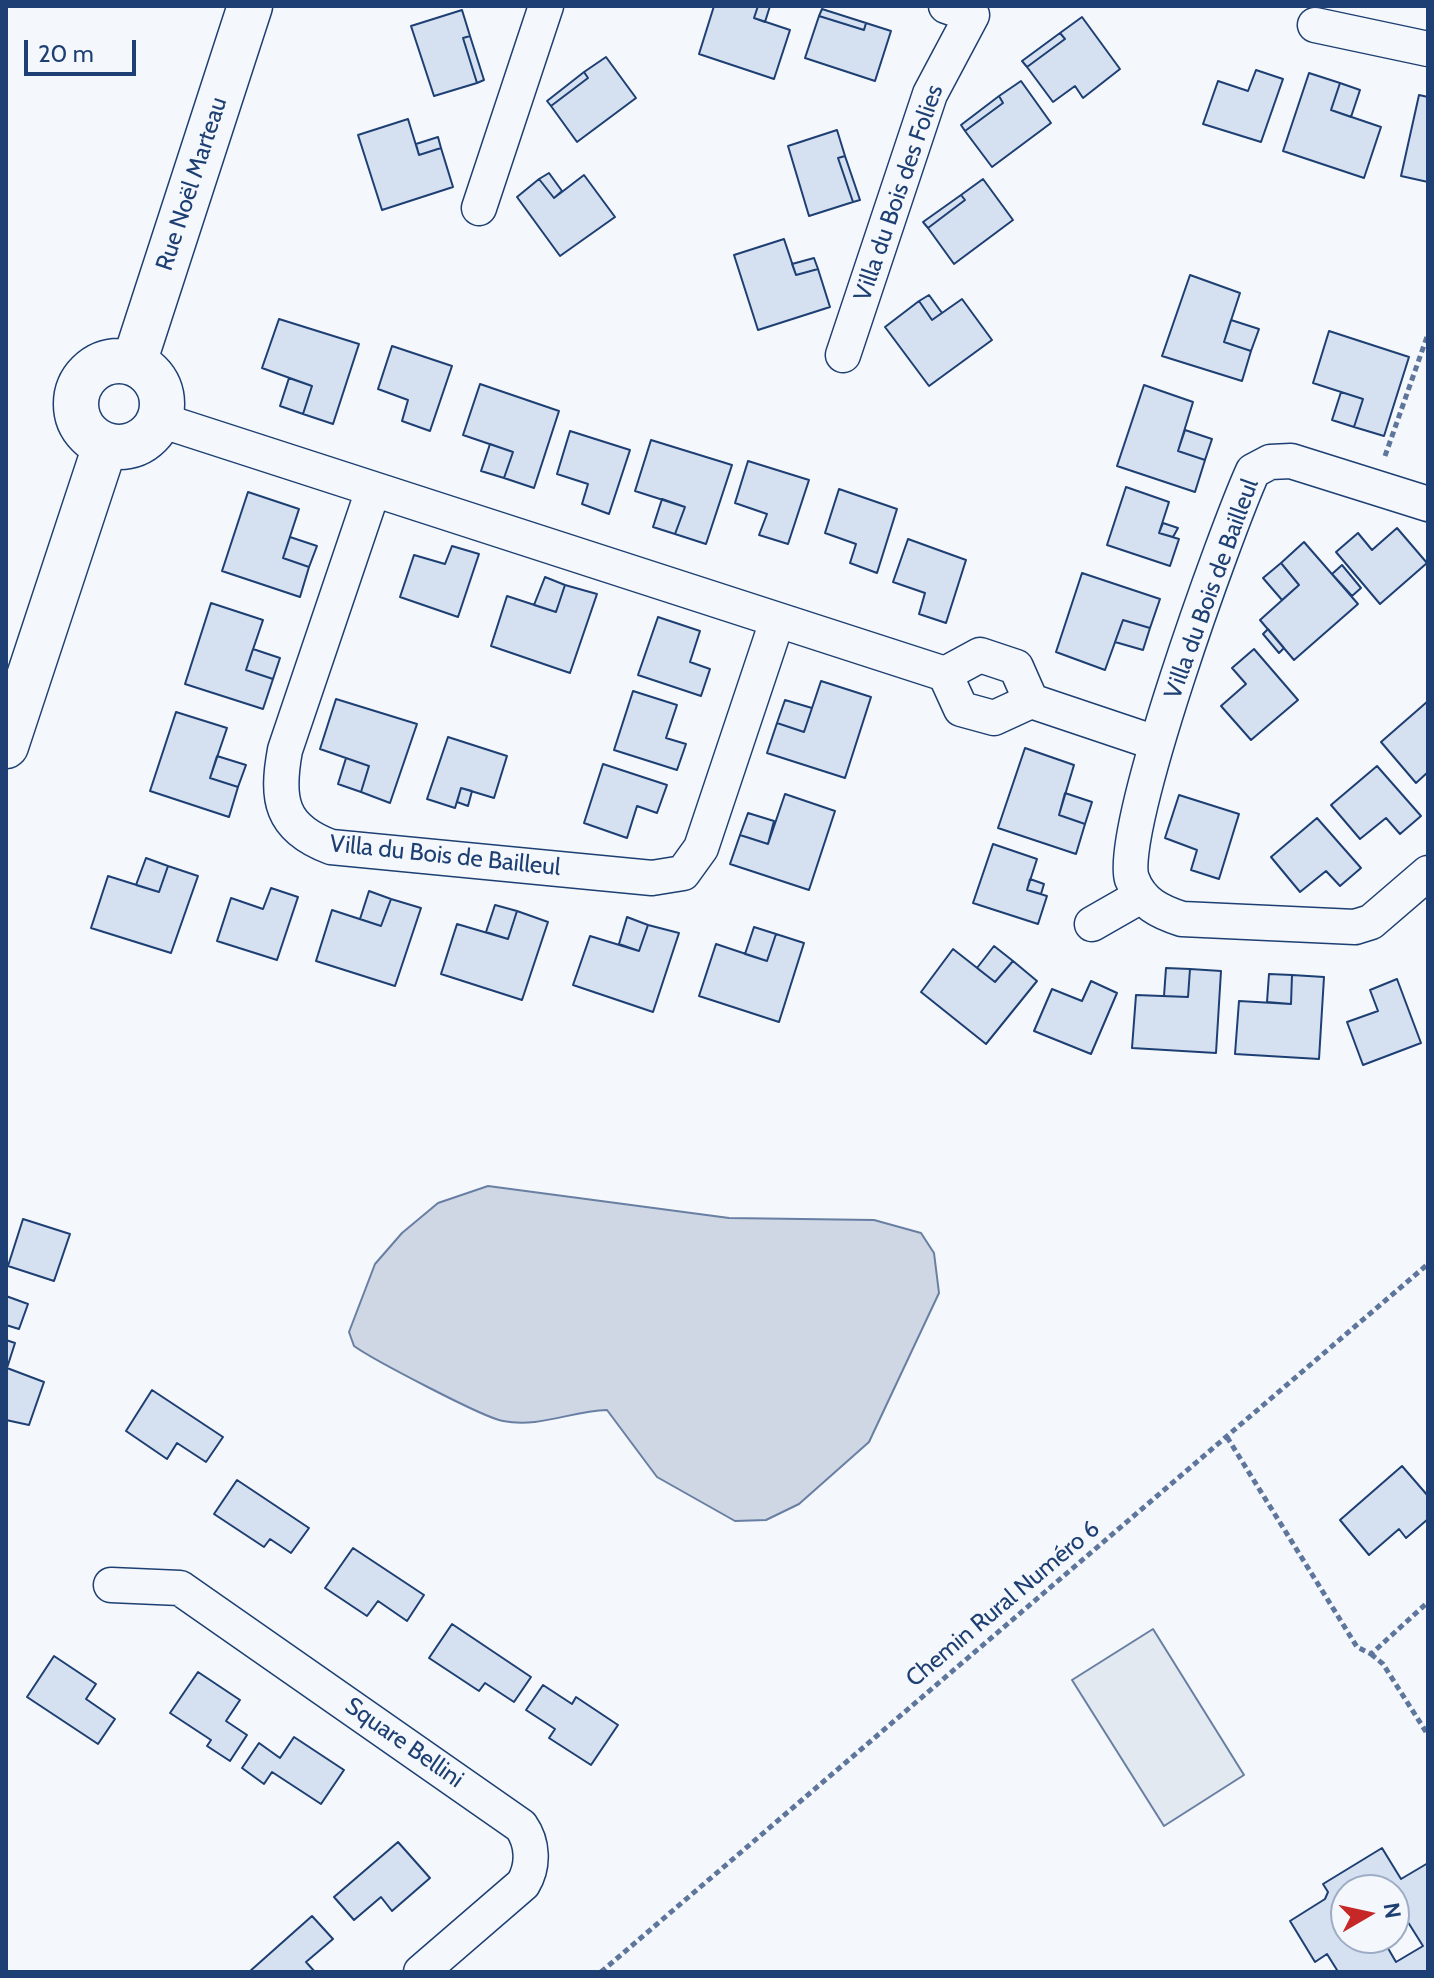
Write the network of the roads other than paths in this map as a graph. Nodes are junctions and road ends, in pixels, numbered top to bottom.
1 (250, 6) edge
2 (546, 6) edge
3 (946, 6) edge
4 (1315, 25) dead end
5 (1428, 49) edge
6 (479, 208) dead end
7 (843, 355) dead end
8 (134, 363) junction
9 (160, 420) junction
10 (105, 446) junction
11 (373, 490) junction
12 (1428, 504) edge
13 (777, 621) junction
14 (945, 674) junction
15 (1031, 701) junction
16 (1156, 743) junction
17 (6, 746) edge
18 (1428, 873) edge
19 (1141, 896) junction
20 (1092, 924) dead end
21 (111, 1585) dead end
22 (421, 1972) edge

1 - 8 street, Rue Noël Marteau
2 - 6 street
3 - 7 street, Villa du Bois des Folies
4 - 5 street
8 - 9 street
8 - 10 street
9 - 10 street
9 - 11 street
10 - 17 street
11 - 13 street
11 - 13 street, Villa du Bois de Bailleul
12 - 16 street, Villa du Bois de Bailleul
13 - 14 street
14 - 15 street
14 - 15 street
15 - 16 street
16 - 19 street, Villa du Bois de Bailleul
18 - 19 street
19 - 20 street
21 - 22 street, Square Bellini

